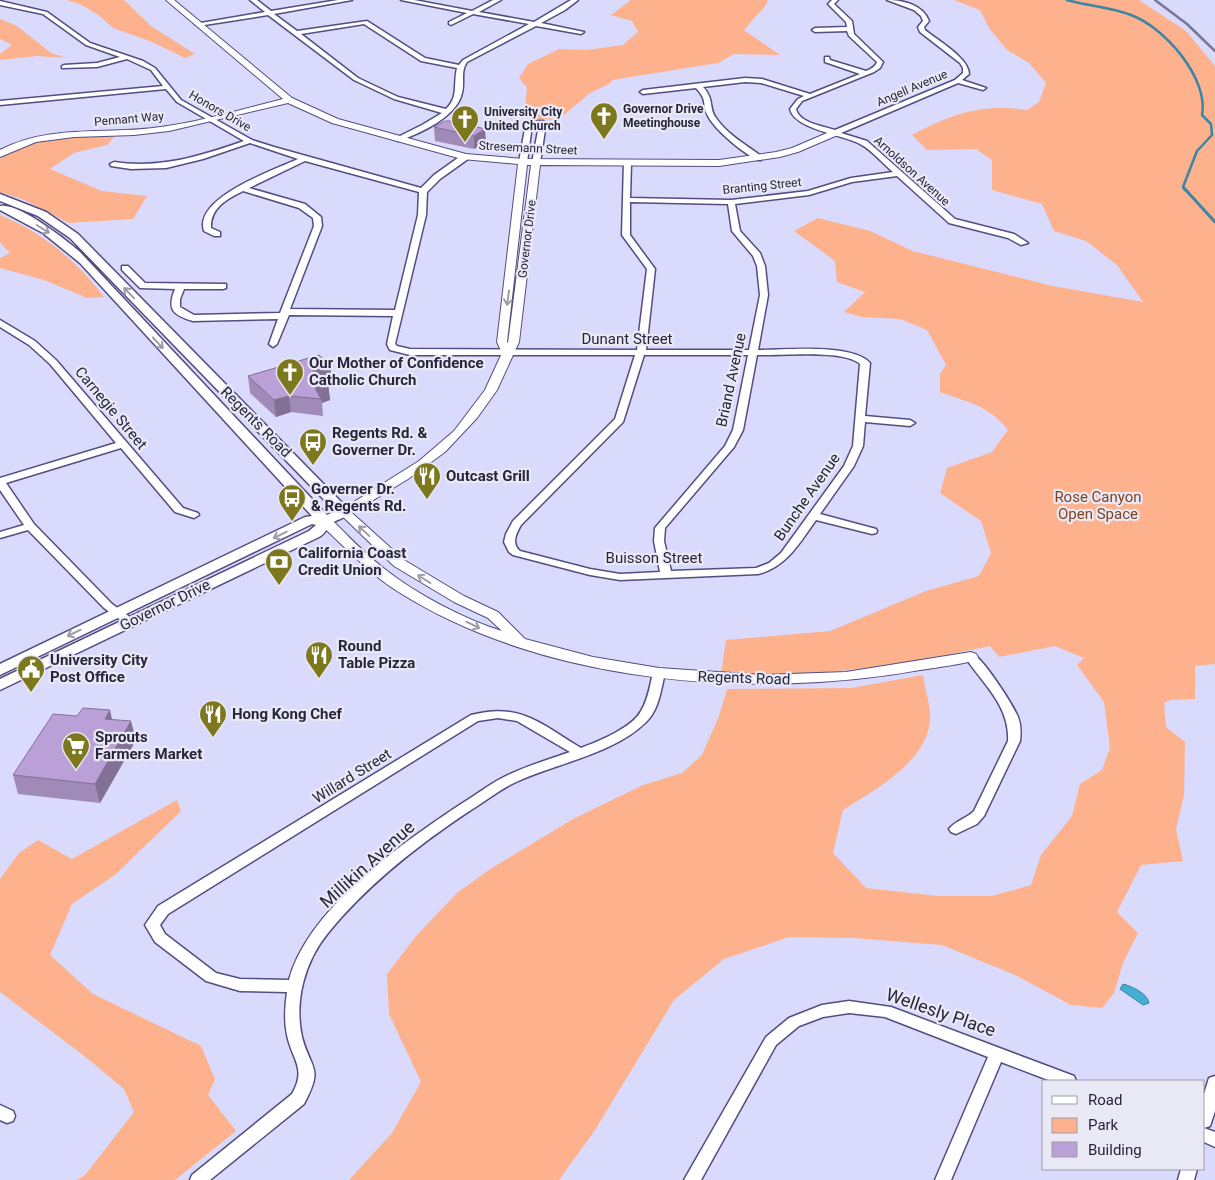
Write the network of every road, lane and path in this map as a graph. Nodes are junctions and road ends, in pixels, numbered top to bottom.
1 (170, 0) edge
2 (253, 0) edge
3 (349, 0) edge
4 (404, 0) edge
5 (498, 0) edge
6 (575, 0) edge
7 (834, 0) edge
8 (890, 0) edge
9 (415, 1) edge
10 (0, 3) edge
11 (270, 13) junction
12 (472, 13) junction
13 (451, 23) dead end
14 (198, 24) junction
15 (534, 24) junction
16 (850, 29) junction
17 (815, 30) dead end
18 (581, 32) dead end
19 (297, 33) junction
20 (128, 57) junction
21 (827, 58) dead end
22 (64, 67) dead end
23 (460, 67) junction
24 (866, 73) junction
25 (957, 81) junction
26 (167, 86) junction
27 (699, 87) junction
28 (983, 88) dead end
29 (643, 92) dead end
30 (810, 96) junction
31 (290, 100) junction
32 (0, 103) edge
33 (448, 112) junction
34 (209, 119) junction
35 (836, 132) junction
36 (398, 139) junction
37 (250, 141) junction
38 (0, 154) edge
39 (465, 156) junction
40 (305, 158) junction
41 (758, 158) junction
42 (523, 162) junction
43 (536, 163) junction
44 (114, 164) dead end
45 (627, 164) junction
46 (897, 174) junction
47 (242, 188) junction
48 (423, 191) junction
49 (0, 197) edge
50 (627, 200) junction
51 (731, 202) junction
52 (0, 207) edge
53 (217, 234) dead end
54 (1024, 243) dead end
55 (125, 268) dead end
56 (223, 286) dead end
57 (180, 287) junction
58 (399, 313) junction
59 (286, 314) junction
60 (0, 323) edge
61 (273, 344) dead end
62 (507, 352) junction
63 (642, 352) junction
64 (753, 353) junction
65 (856, 356) joint
66 (860, 418) junction
67 (910, 423) dead end
68 (122, 444) junction
69 (0, 481) edge
70 (344, 512) junction
71 (194, 515) dead end
72 (814, 516) junction
73 (325, 521) junction
74 (30, 526) junction
75 (872, 531) dead end
76 (0, 535) edge
77 (773, 565) joint
78 (666, 575) junction
79 (124, 617) junction
80 (519, 640) junction
81 (971, 657) joint
82 (0, 670) edge
83 (659, 673) junction
84 (0, 685) edge
85 (579, 752) junction
86 (956, 829) dead end
87 (295, 986) junction
88 (997, 1053) junction
89 (1065, 1080) edge
90 (1215, 1083) edge
91 (1205, 1118) edge
92 (198, 1180) edge
93 (692, 1180) edge
94 (943, 1180) edge

1 - 14 street, Stresemann Street
2 - 11 street
3 - 11 street
4 - 9 street
5 - 12 street
6 - 15 street
7 - 16 street
8 - 25 street, Angell Avenue
9 - 12 street
10 - 20 street, Honors Drive
11 - 14 street
11 - 19 street
12 - 13 street
12 - 15 street
14 - 31 street, Stresemann Street
15 - 18 street
15 - 23 street
16 - 17 street
16 - 24 street
19 - 23 street
19 - 33 street
20 - 22 street
20 - 26 street, Honors Drive
21 - 24 street
23 - 33 street
24 - 30 street, Arnoldson Avenue
25 - 28 street
25 - 35 street, Angell Avenue
26 - 32 street
26 - 34 street, Honors Drive
27 - 29 street
27 - 30 street
27 - 41 street
30 - 35 street, Arnoldson Avenue
31 - 34 street, Pennant Way
31 - 36 street, Stresemann Street
33 - 36 street
34 - 37 street, Honors Drive
34 - 38 street, Pennant Way
35 - 41 street, Stresemann Street
35 - 46 street, Arnoldson Avenue
36 - 39 street, Stresemann Street
37 - 40 street, Honors Drive
37 - 44 street
39 - 42 street, Stresemann Street
39 - 48 street
40 - 47 street
40 - 48 street, Honors Drive
41 - 45 street, Stresemann Street
42 - 43 street, Stresemann Street
42 - 43 street, Governor Drive
42 -> 62 street, Governor Drive
43 - 45 street, Stresemann Street
43 - 62 street, Governor Drive
45 - 50 street
46 - 51 street, Branting Street
46 - 54 street, Arnoldson Avenue
47 - 53 street
47 - 59 street
48 - 58 street
70 -> 49 main road, Regents Road
50 - 51 street, Branting Street
50 - 63 street
51 - 64 street, Briand Avenue
52 -> 73 main road, Regents Road
55 - 57 street
56 - 57 street
57 - 59 street
58 - 59 street
58 - 62 street, Dunant Street
59 - 61 street
60 - 68 street, Carnegie Street
62 - 63 street, Dunant Street
62 - 70 street, Governor Drive
63 - 64 street, Dunant Street
63 - 78 street, Buisson Street
64 - 65 street, Dunant Street
64 - 78 street, Briand Avenue
65 - 66 street, Bunche Avenue
66 - 67 street
66 - 72 street, Bunche Avenue
68 - 69 street
68 - 71 street, Carnegie Street
69 - 74 street
70 - 73 main road, Governor Drive
80 -> 70 street, Regents Road
72 - 75 street
72 - 77 street, Bunche Avenue
73 - 79 main road, Governor Drive
73 -> 80 street, Regents Road
74 - 76 street
74 - 79 street
77 - 78 street, Buisson Street
79 -> 82 main road, Governor Drive
79 - 84 main road, Governor Drive
80 - 83 street, Regents Road
81 - 83 street, Regents Road
81 - 86 street
83 - 85 street, Millikin Avenue
85 - 87 street, Millikin Avenue
85 - 87 street, Willard Street
87 - 92 street, Millikin Avenue
88 - 89 street, Wellesly Place
88 - 93 street, Wellesly Place
88 - 94 street
90 - 91 street

